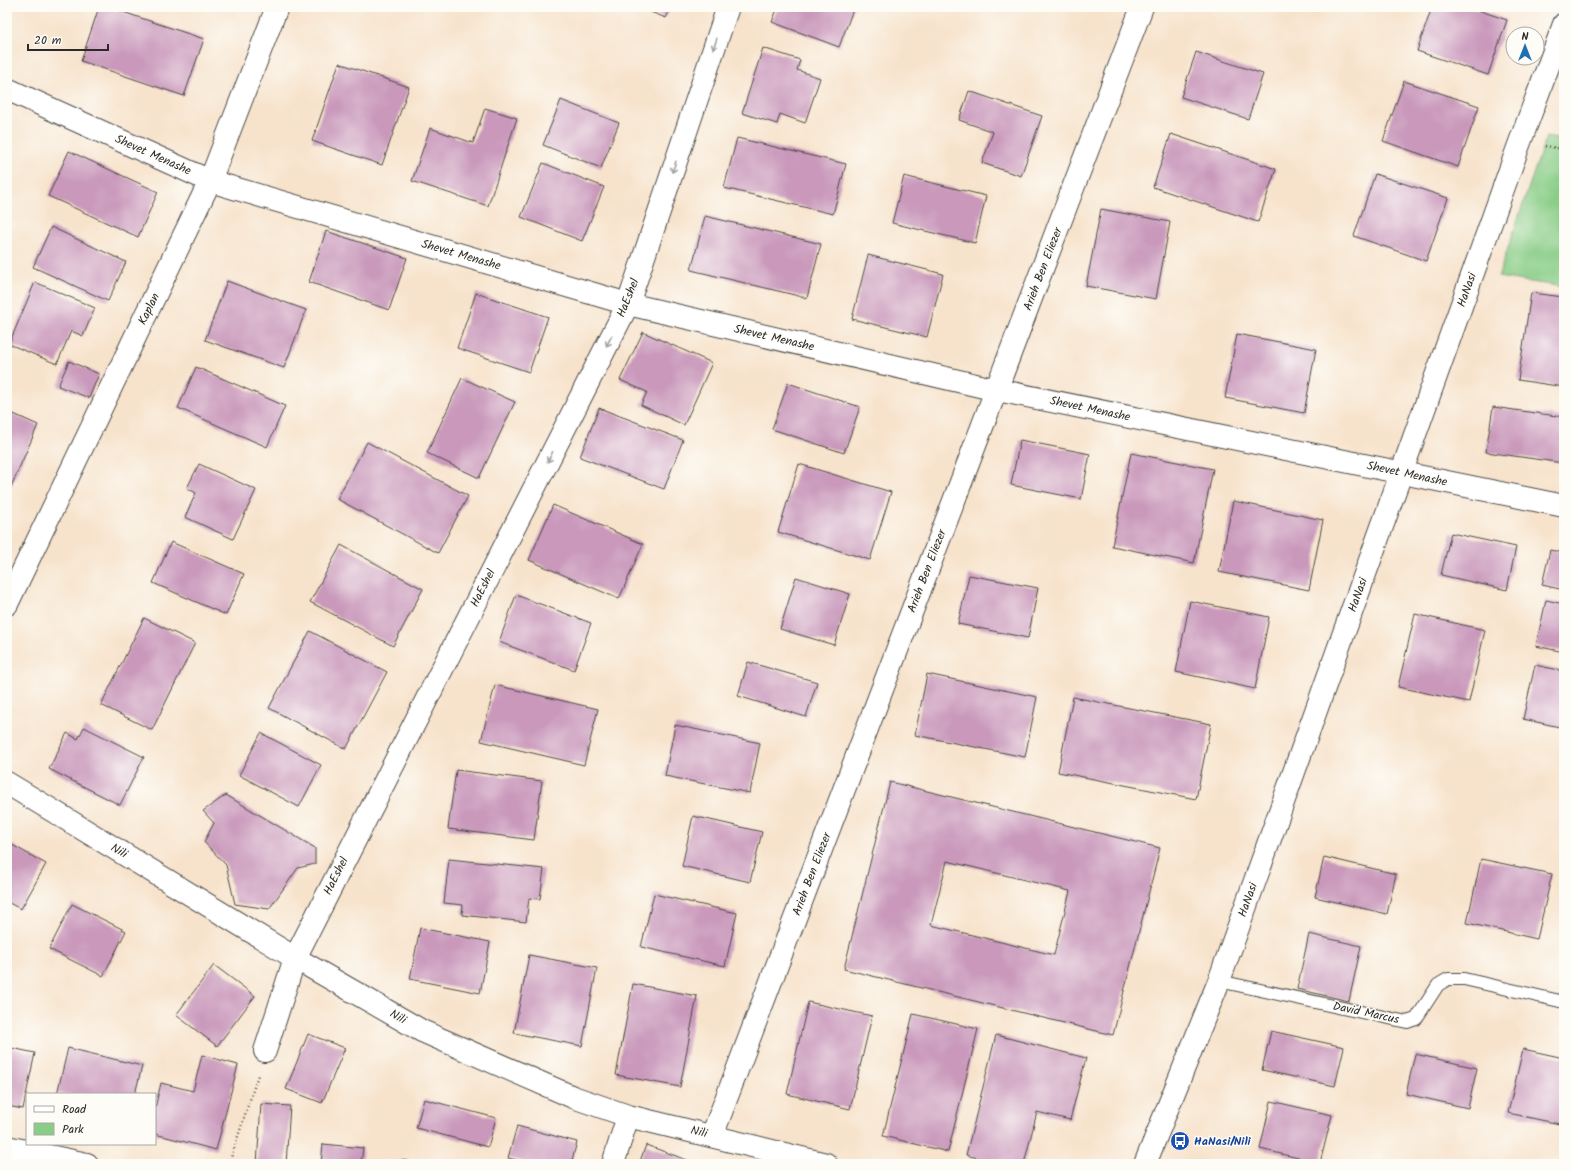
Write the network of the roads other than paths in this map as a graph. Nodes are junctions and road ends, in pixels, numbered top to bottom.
1 (277, 7) edge
2 (728, 7) edge
3 (1142, 7) edge
4 (1564, 24) edge
5 (7, 89) edge
6 (210, 181) junction
7 (628, 304) junction
8 (997, 390) junction
9 (1402, 473) junction
10 (1564, 506) edge
11 (7, 604) edge
12 (7, 783) edge
13 (295, 958) junction
14 (1219, 981) junction
15 (1564, 1002) edge
16 (265, 1051) road end
17 (628, 1116) junction
18 (712, 1136) junction
19 (7, 1147) edge
20 (87, 1164) edge
21 (613, 1164) edge
22 (826, 1164) edge
23 (1146, 1164) edge

1 - 6 street, Kaplan
2 -> 7 street, HaEshel
3 - 8 street, Arieh Ben Eliezer
4 - 9 street, HaNasi
5 - 6 street, Shevet Menashe
6 - 7 street, Shevet Menashe
6 - 11 street, Kaplan
7 - 8 street, Shevet Menashe
7 -> 13 street, HaEshel
8 - 9 street, Shevet Menashe
8 - 18 street, Arieh Ben Eliezer
9 - 10 street, Shevet Menashe
9 - 14 street, HaNasi
12 - 13 street, Nili
13 - 16 street, HaEshel
13 - 17 street, Nili
14 - 15 lane, David Marcus
14 - 23 street, HaNasi
17 - 18 street, Nili
17 - 21 street
18 - 22 street, Nili
19 - 20 street

